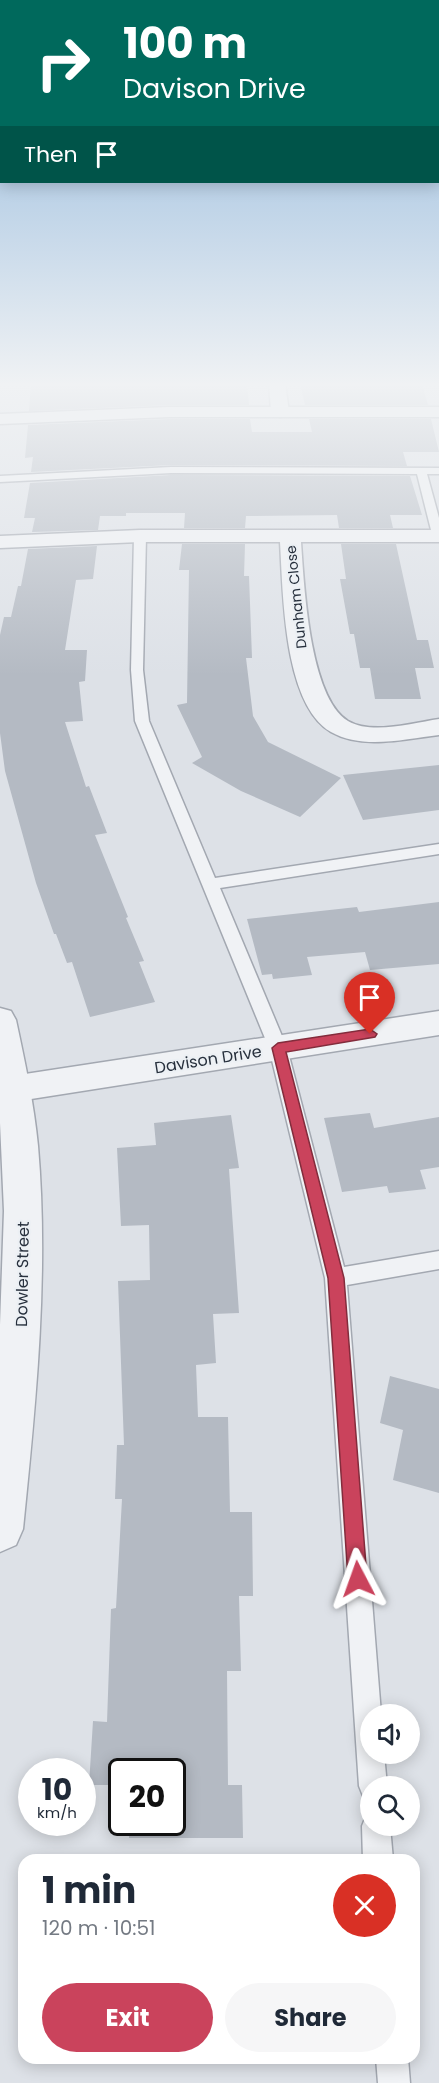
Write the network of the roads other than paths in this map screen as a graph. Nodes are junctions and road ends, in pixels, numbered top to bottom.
1 (424, 480) edge
2 (140, 536) junction
3 (290, 536) junction
4 (439, 537) edge
5 (0, 542) edge
6 (439, 727) edge
7 (439, 849) edge
8 (210, 884) junction
9 (0, 1020) edge
10 (439, 1023) edge
11 (278, 1048) junction
12 (12, 1089) junction
13 (439, 1260) edge
14 (336, 1278) junction
15 (0, 1529) edge
16 (372, 1776) edge
17 (377, 1836) edge
18 (378, 1854) edge
19 (392, 2064) edge
20 (394, 2083) edge

1 - 4 lane
2 - 3 street, Dunham Close
2 - 5 street, Dunham Close
2 - 8 lane
3 - 4 street, Dunham Close
3 - 6 street, Dunham Close
7 - 8 lane
8 - 11 lane
9 - 12 street, Dowler Street
10 - 11 street, Davison Drive
11 - 12 street, Davison Drive
11 - 14 lane
12 - 15 street, Dowler Street
13 - 14 lane
14 - 16 lane
17 - 18 lane
19 - 20 lane

